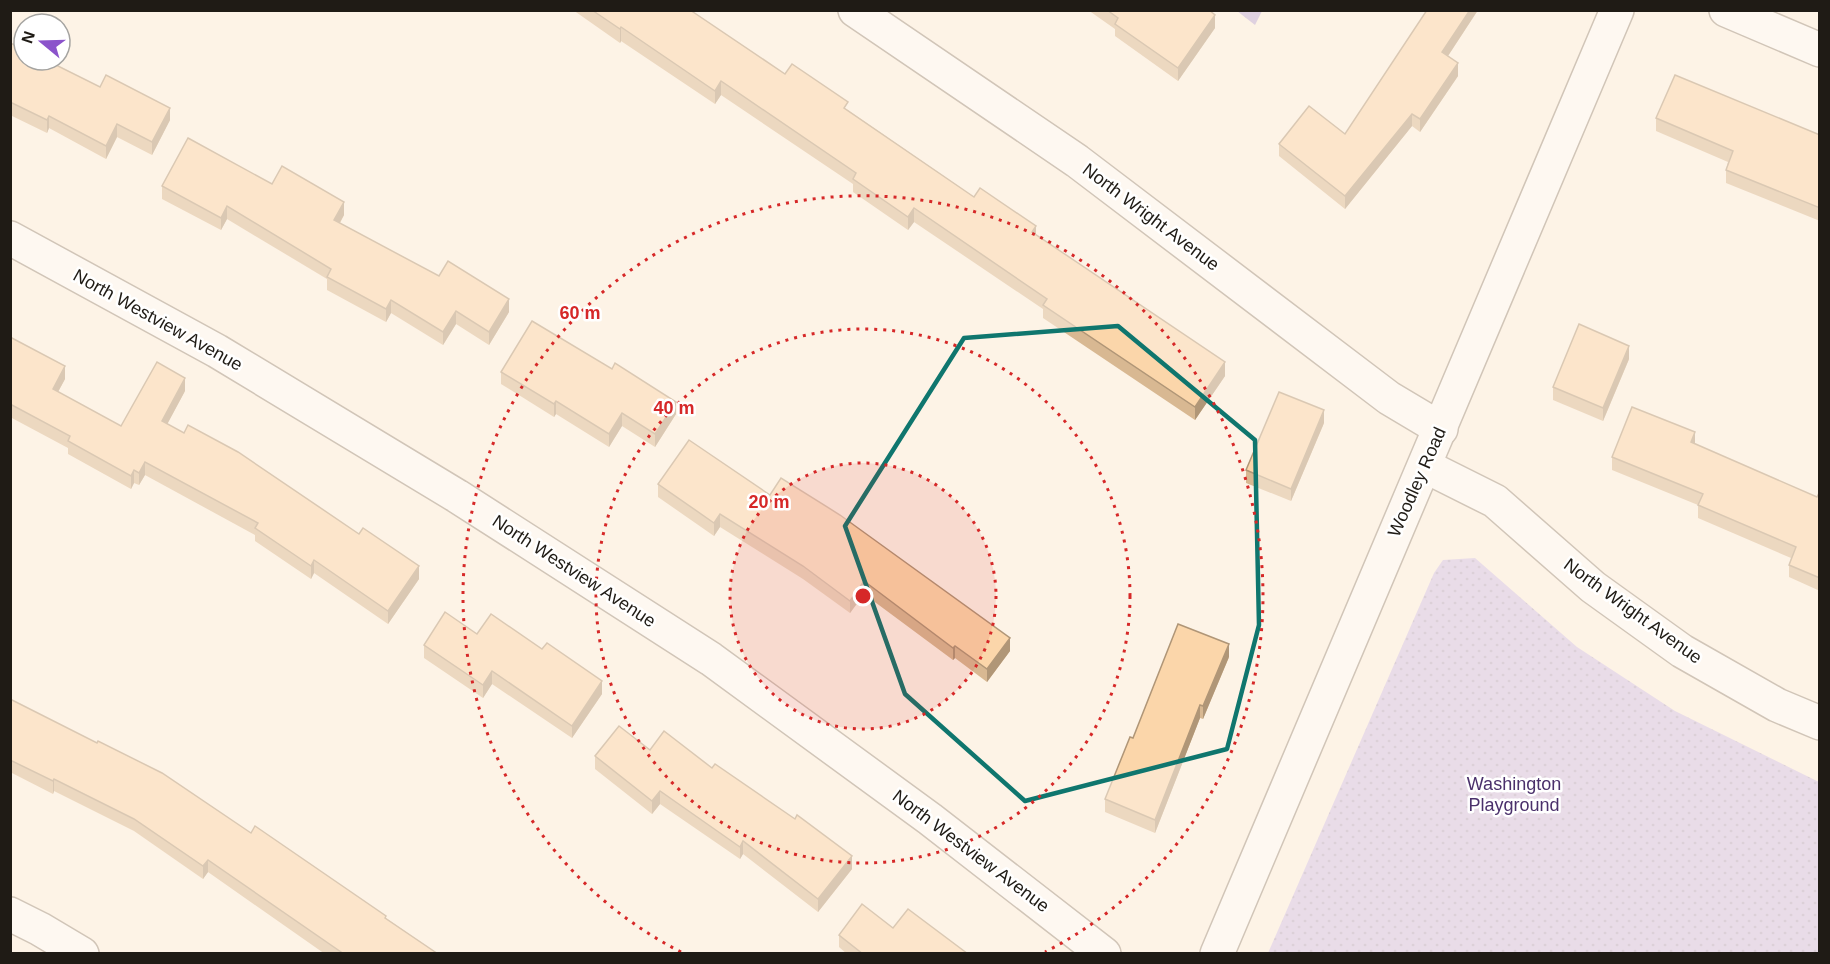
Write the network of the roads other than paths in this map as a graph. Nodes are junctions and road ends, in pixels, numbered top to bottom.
1 (855, 10) edge
2 (1617, 10) edge
3 (1726, 10) edge
4 (1820, 50) edge
5 (10, 238) edge
6 (1441, 429) junction
7 (1425, 466) junction
8 (1820, 723) edge
9 (10, 914) edge
10 (82, 954) edge
11 (1104, 954) edge
12 (1217, 954) edge

1 - 6 street, North Wright Avenue
2 - 6 street, Woodley Road
3 - 4 street
5 - 11 street, North Westview Avenue
6 - 7 street, Woodley Road
7 - 8 street, North Wright Avenue
7 - 12 street, Woodley Road
9 - 10 street

